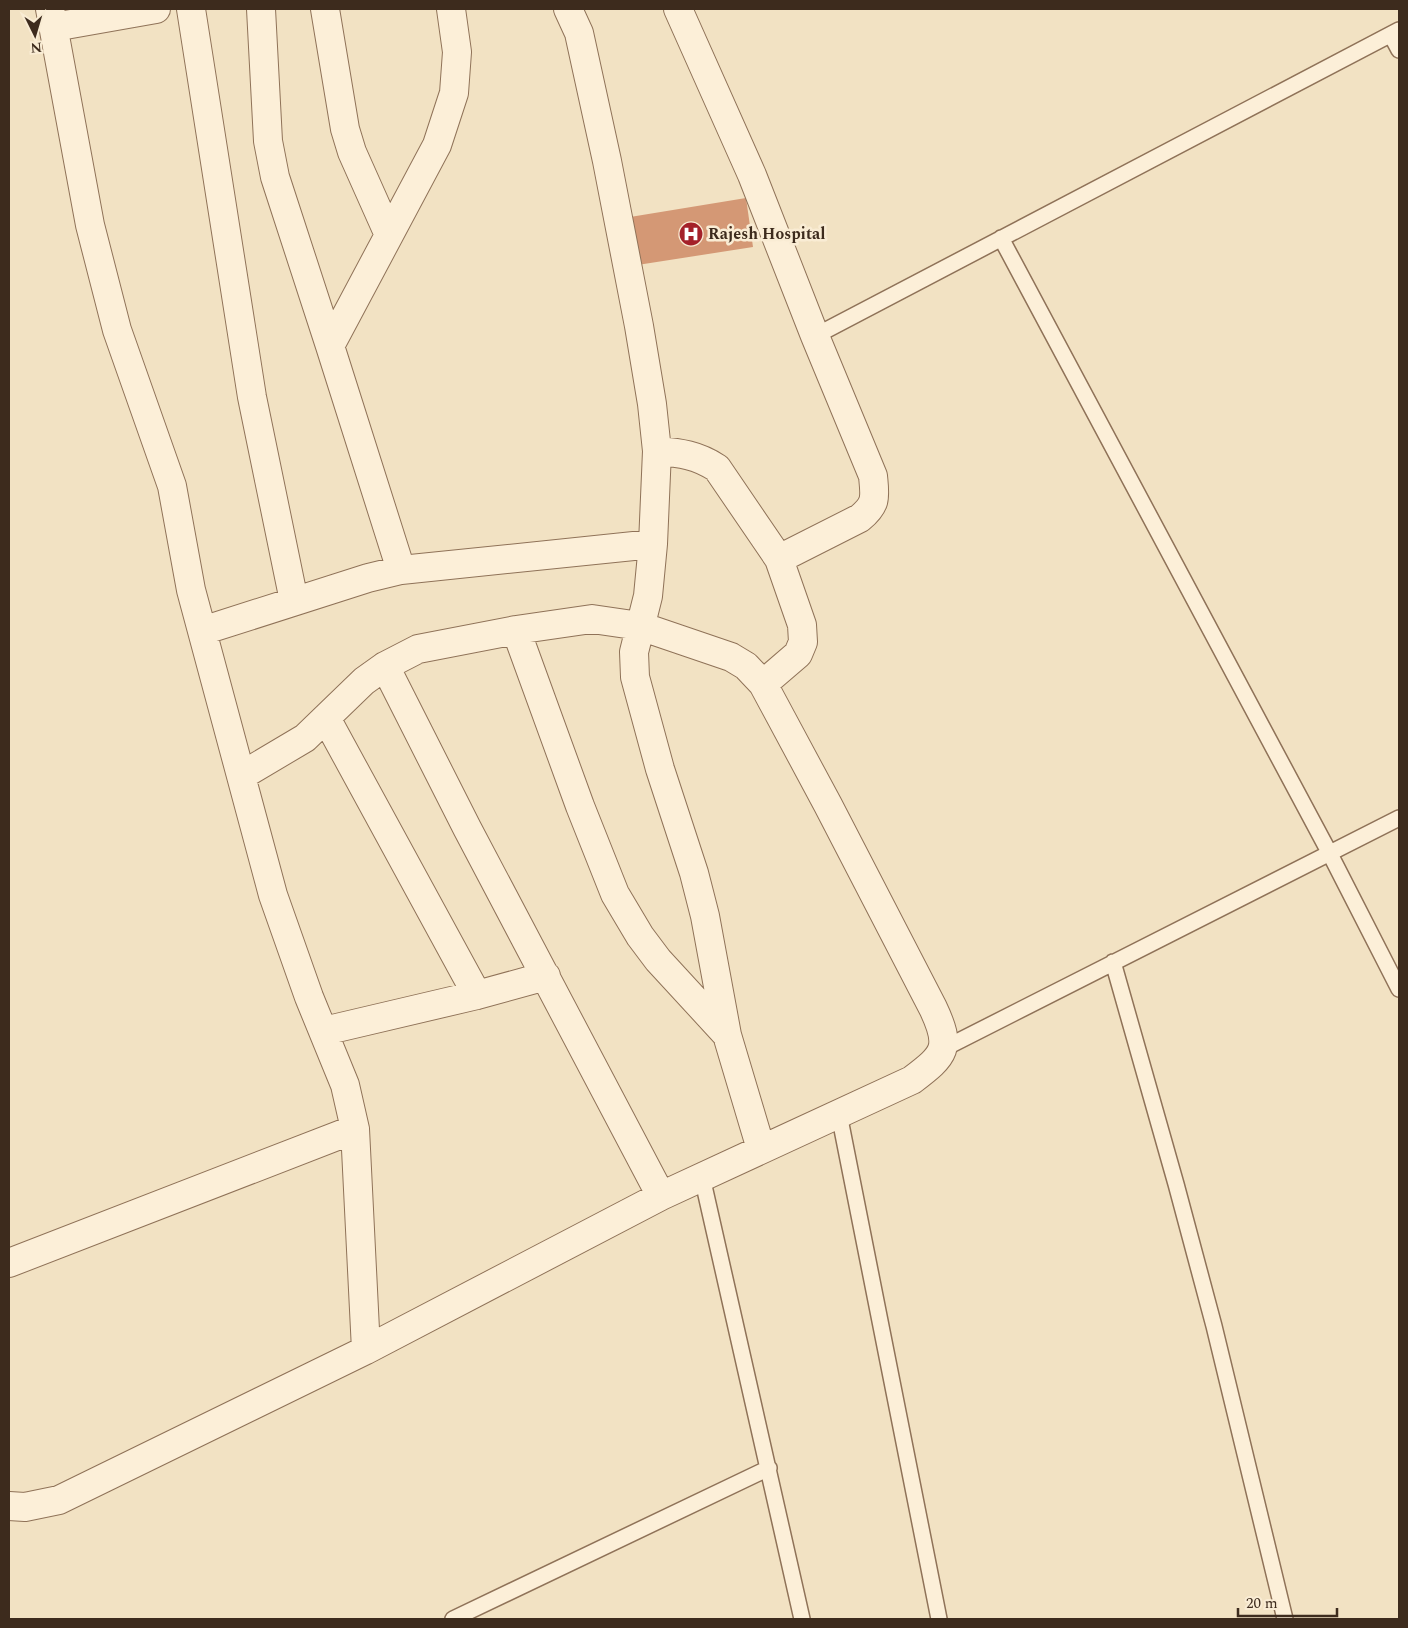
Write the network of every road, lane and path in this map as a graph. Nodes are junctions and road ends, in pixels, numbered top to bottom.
1 (156, 9) edge
2 (191, 9) edge
3 (261, 9) edge
4 (325, 9) edge
5 (451, 9) edge
6 (568, 9) edge
7 (678, 9) edge
8 (52, 18) edge
9 (1395, 32) edge
10 (1399, 50) edge
11 (389, 235) junction
12 (1001, 238) junction
13 (815, 336) junction
14 (330, 346) junction
15 (657, 451) junction
16 (653, 544) junction
17 (779, 559) junction
18 (401, 570) junction
19 (294, 601) junction
20 (640, 626) junction
21 (516, 630) junction
22 (202, 631) junction
23 (385, 666) junction
24 (763, 684) junction
25 (326, 718) junction
26 (241, 776) junction
27 (1399, 818) edge
28 (1329, 852) junction
29 (1113, 962) junction
30 (546, 976) junction
31 (1399, 989) edge
32 (477, 995) junction
33 (324, 1031) junction
34 (727, 1035) junction
35 (943, 1049) junction
36 (839, 1114) junction
37 (355, 1129) junction
38 (761, 1149) junction
39 (702, 1177) junction
40 (661, 1196) junction
41 (9, 1263) edge
42 (366, 1350) junction
43 (768, 1468) junction
44 (14, 1510) edge
45 (453, 1619) edge
46 (802, 1619) edge
47 (939, 1619) edge
48 (1285, 1619) edge

1 - 8 street
2 - 19 street
3 - 14 street
4 - 11 street
5 - 11 street
6 - 15 street
7 - 13 street
8 - 22 street
9 - 10 lane
9 - 12 lane
11 - 14 street
12 - 13 lane
12 - 28 lane
13 - 17 street
14 - 18 street
15 - 16 street
15 - 17 street
16 - 18 street
16 - 20 street
17 - 24 street
18 - 19 street
19 - 22 street
20 - 21 street
20 - 24 street
20 - 34 street
21 - 23 street
21 - 34 street
22 - 26 street
23 - 25 street
23 - 30 street
24 - 35 street
25 - 26 street
25 - 32 street
26 - 33 street
27 - 28 lane
28 - 29 lane
28 - 31 lane
29 - 35 lane
29 - 48 lane
30 - 32 street
30 - 40 street
32 - 33 street
33 - 37 street
34 - 38 street
35 - 36 street
36 - 38 street
36 - 47 lane
37 - 41 street
37 - 42 street
38 - 39 street
39 - 40 street
39 - 43 lane
40 - 42 street
42 - 44 street
43 - 45 lane
43 - 46 lane

